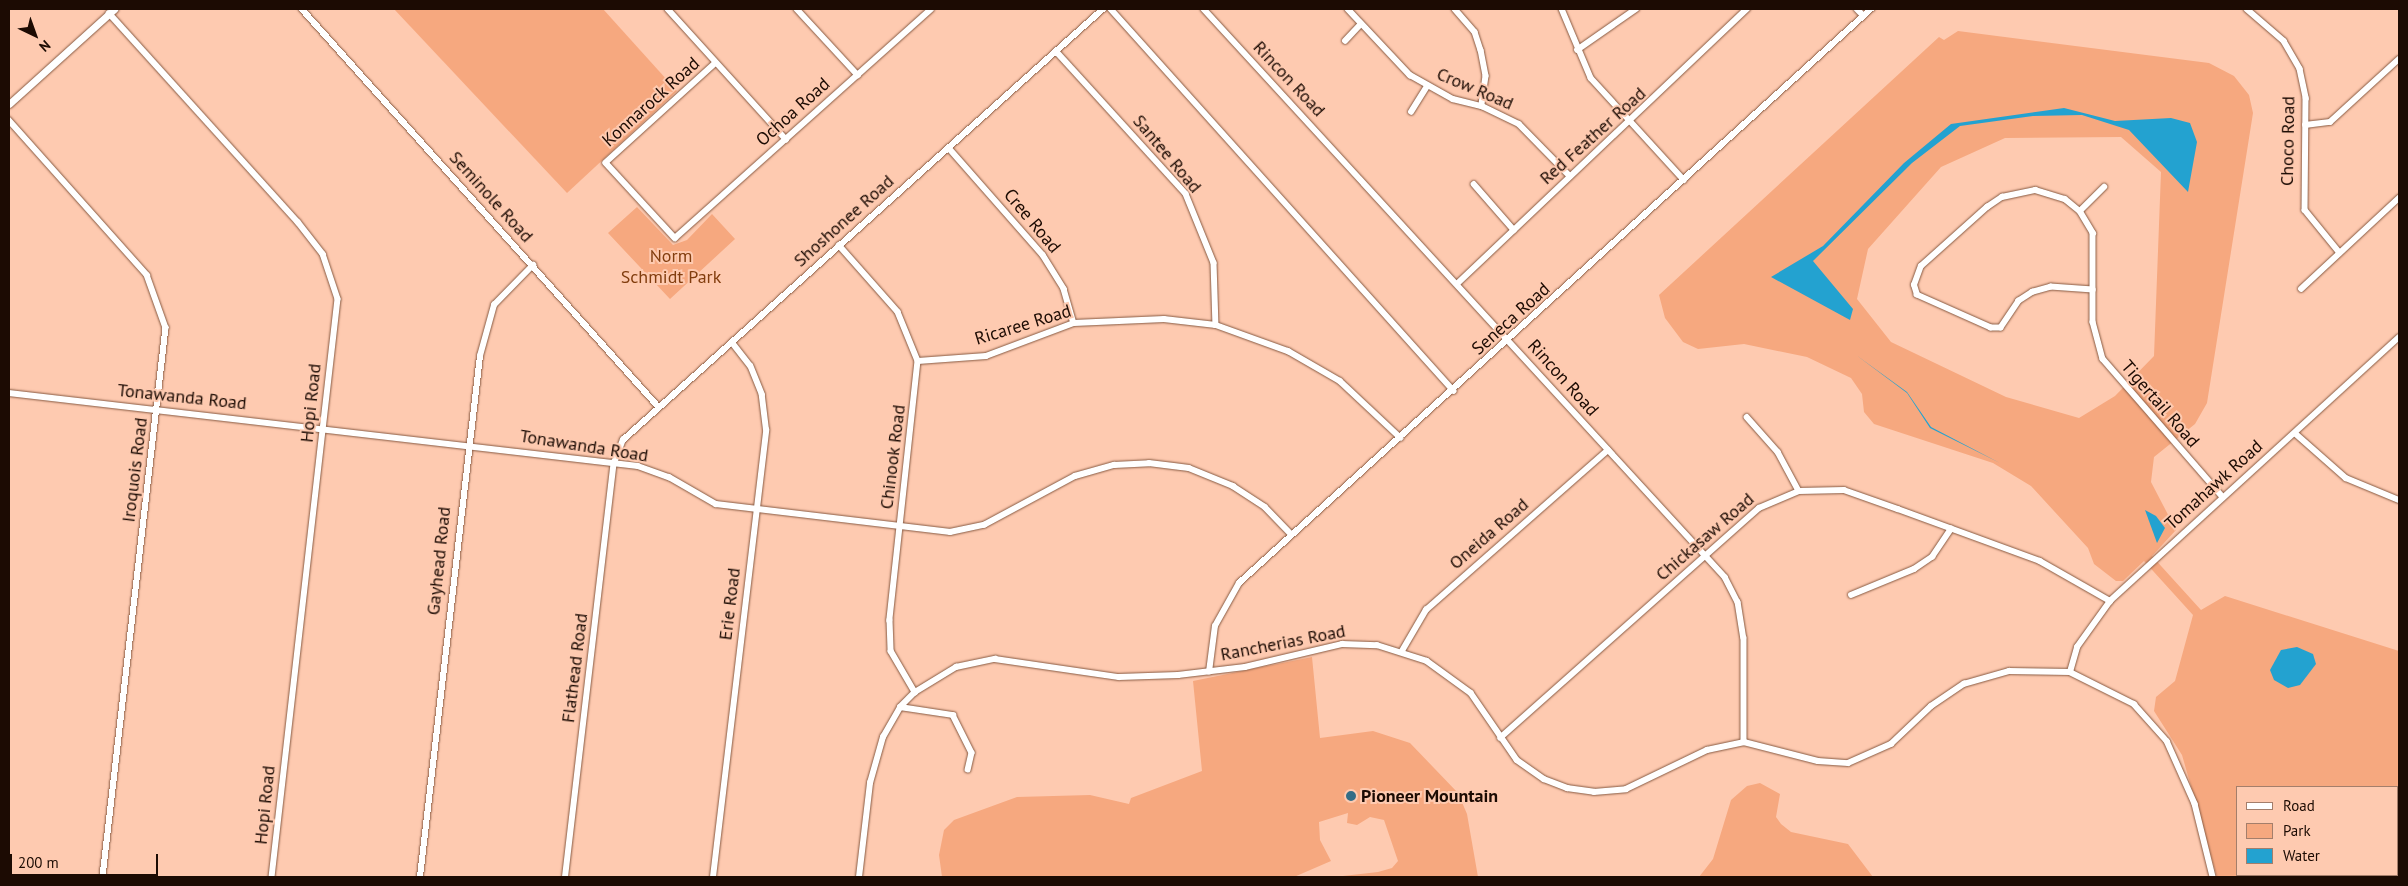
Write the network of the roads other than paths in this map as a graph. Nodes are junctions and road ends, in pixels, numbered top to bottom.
1 (302, 9) edge
2 (668, 9) edge
3 (797, 9) edge
4 (1103, 9) edge
5 (1111, 9) edge
6 (1204, 9) edge
7 (1348, 9) edge
8 (1455, 9) edge
9 (1562, 9) edge
10 (1636, 9) edge
11 (1748, 9) edge
12 (1857, 9) edge
13 (1871, 9) edge
14 (2247, 9) edge
15 (927, 10) edge
16 (111, 11) edge
17 (1863, 16) junction
18 (1362, 24) junction
19 (1345, 41) dead end
20 (1577, 50) junction
21 (1056, 52) junction
22 (2399, 59) edge
23 (715, 64) junction
24 (858, 75) junction
25 (1427, 86) junction
26 (9, 104) edge
27 (1482, 106) junction
28 (1411, 112) dead end
29 (9, 120) edge
30 (1631, 123) junction
31 (2306, 125) junction
32 (786, 140) junction
33 (949, 148) junction
34 (1570, 176) junction
35 (1684, 180) junction
36 (1474, 184) dead end
37 (2104, 187) dead end
38 (2399, 198) edge
39 (2080, 211) junction
40 (1514, 230) junction
41 (675, 238) joint
42 (839, 245) junction
43 (2340, 253) junction
44 (533, 265) junction
45 (1457, 284) junction
46 (2301, 289) dead end
47 (2093, 290) junction
48 (1074, 324) junction
49 (1216, 325) junction
50 (2399, 337) edge
51 (1509, 342) junction
52 (732, 343) junction
53 (918, 361) junction
54 (1454, 391) junction
55 (9, 393) edge
56 (658, 406) junction
57 (157, 409) junction
58 (1747, 417) dead end
59 (323, 428) junction
60 (2295, 433) junction
61 (1401, 438) junction
62 (467, 445) junction
63 (1608, 450) junction
64 (614, 463) junction
65 (1798, 491) junction
66 (2223, 497) junction
67 (2399, 500) edge
68 (755, 512) junction
69 (899, 528) junction
70 (1951, 529) junction
71 (1291, 534) junction
72 (1706, 556) junction
73 (1851, 595) dead end
74 (2110, 601) junction
75 (1402, 651) junction
76 (1210, 672) junction
77 (2070, 672) junction
78 (915, 692) junction
79 (900, 706) junction
80 (1500, 738) junction
81 (1744, 742) junction
82 (968, 770) dead end
83 (103, 877) edge
84 (272, 877) edge
85 (420, 877) edge
86 (565, 877) edge
87 (713, 877) edge
88 (859, 877) edge
89 (2213, 877) edge

1 - 44 street, Seminole Road
2 - 23 street
3 - 24 street
4 - 21 street, Shoshonee Road
5 - 54 street
6 - 45 street, Rincon Road
7 - 18 street, Crow Road
8 - 27 street
9 - 20 street
10 - 20 street
11 - 30 street, Red Feather Road
12 - 17 street
13 - 17 street, Seneca Road
14 - 31 street, Choco Road
15 - 24 street, Ochoa Road
16 - 26 main road
16 - 59 street, Hopi Road
17 - 35 street, Seneca Road
18 - 19 street
18 - 25 street, Crow Road
20 - 30 street
21 - 33 street, Shoshonee Road
21 - 49 street, Santee Road
22 - 31 street
23 - 32 street
23 - 41 street, Konnarock Road
24 - 32 street, Ochoa Road
25 - 27 street, Crow Road
25 - 28 street
27 - 34 street, Crow Road
29 - 57 street, Iroquois Road
30 - 34 street, Red Feather Road
30 - 35 street
31 - 43 street, Choco Road
32 - 41 street, Ochoa Road
33 - 42 street, Shoshonee Road
33 - 48 street, Cree Road
34 - 40 street, Red Feather Road
35 - 51 street, Seneca Road
36 - 40 street
37 - 39 street
38 - 43 street
39 - 47 street, Tigertail Road
39 - 47 street, Tigertail Road
40 - 45 street, Red Feather Road
42 - 52 street, Shoshonee Road
42 - 53 street, Chinook Road
43 - 46 street
44 - 56 street, Seminole Road
44 - 62 street, Gayhead Road
45 - 51 street, Rincon Road
47 - 66 street, Tigertail Road
48 - 49 street, Ricaree Road
48 - 53 street, Ricaree Road
49 - 61 street, Ricaree Road
50 - 60 street, Tomahawk Road
51 - 54 street, Seneca Road
51 - 63 street, Rincon Road
52 - 56 street, Shoshonee Road
52 - 68 street, Erie Road
53 - 69 street, Chinook Road
54 - 61 street, Seneca Road
55 - 57 street, Tonawanda Road
56 - 64 street, Shoshonee Road
57 - 59 street, Tonawanda Road
57 - 83 street, Iroquois Road
58 - 65 street
59 - 62 street, Tonawanda Road
59 - 84 street, Hopi Road
60 - 66 street, Tomahawk Road
60 - 67 street
61 - 71 street, Seneca Road
62 - 64 street, Tonawanda Road
62 - 85 street, Gayhead Road
63 - 72 street, Rincon Road
63 - 75 street, Oneida Road
64 - 68 street, Tonawanda Road
64 - 86 street, Flathead Road
65 - 70 street, Chickasaw Road
65 - 72 street, Chickasaw Road
66 - 74 street, Tomahawk Road
68 - 69 street, Tonawanda Road
68 - 87 street, Erie Road
69 - 71 street, Tonawanda Road
69 - 78 street, Chinook Road
70 - 73 street
70 - 74 street, Chickasaw Road
71 - 76 street, Seneca Road
72 - 80 street, Chickasaw Road
72 - 81 street, Rincon Road
74 - 77 street, Tomahawk Road
75 - 76 street, Rancherias Road
75 - 80 street, Rancherias Road
76 - 78 street, Rancherias Road
77 - 81 street, Rancherias Road
77 - 89 street, Rancherias Road
78 - 79 street, Rancherias Road
79 - 82 street
79 - 88 street, Rancherias Road
80 - 81 street, Rancherias Road

